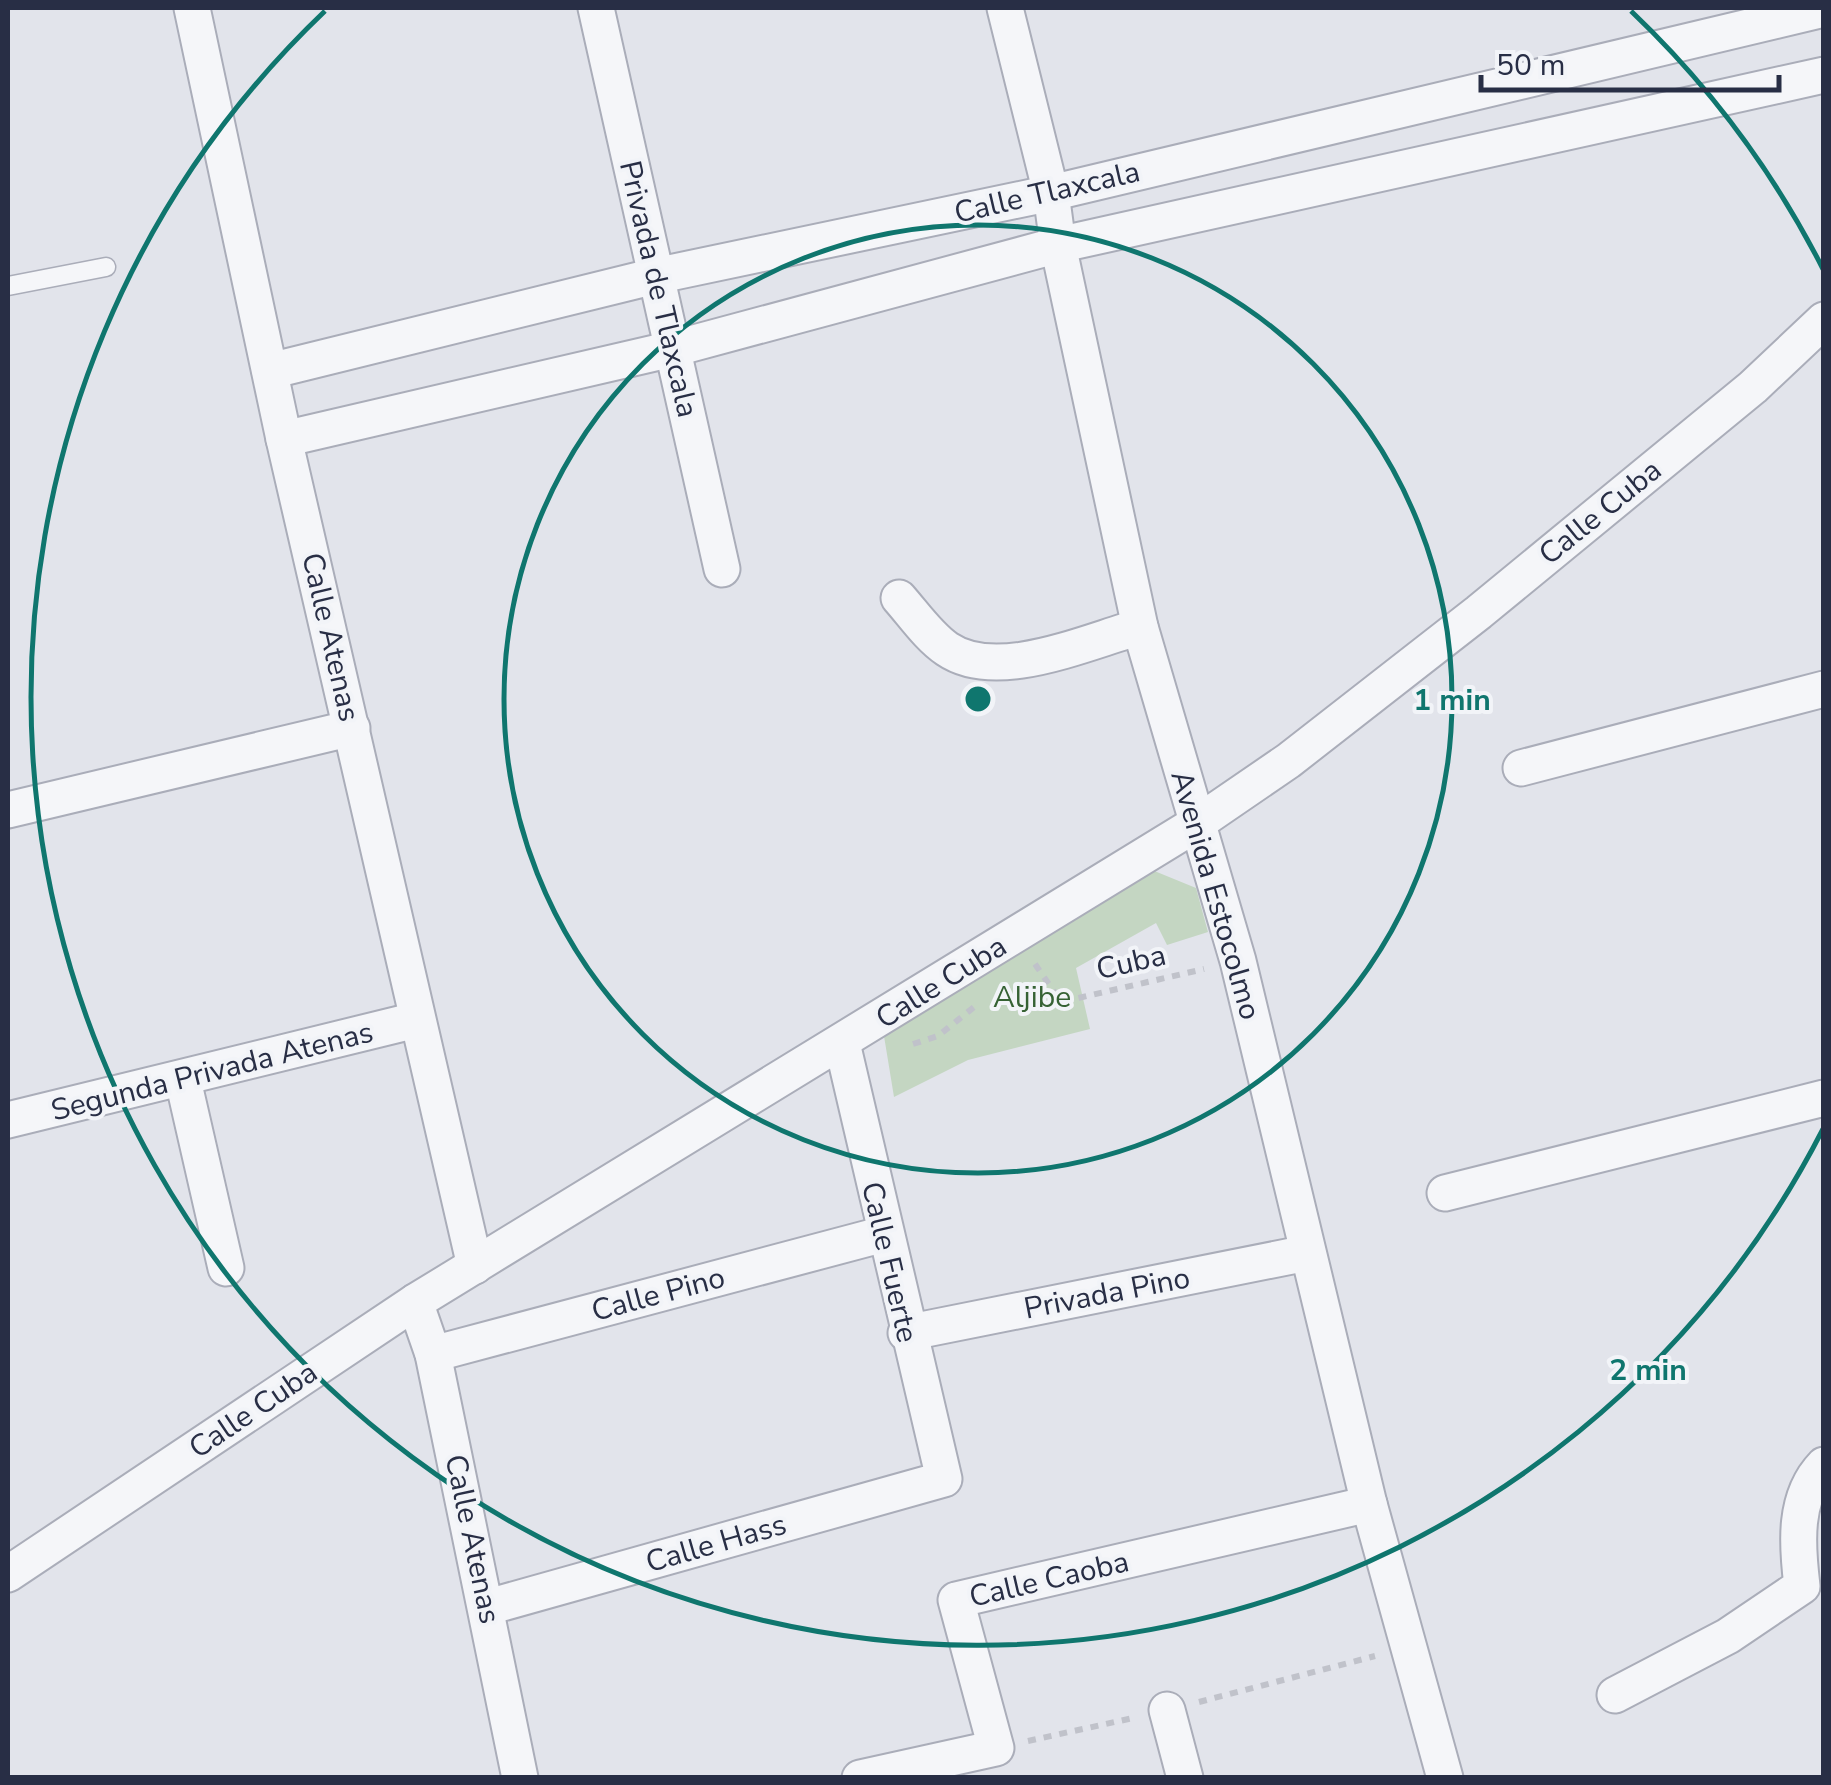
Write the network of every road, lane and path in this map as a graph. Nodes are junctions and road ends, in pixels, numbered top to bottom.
1 (192, 8) edge
2 (596, 8) edge
3 (1005, 8) edge
4 (1823, 9) edge
5 (1824, 76) edge
6 (1051, 193) junction
7 (1058, 245) junction
8 (106, 268) dead end
9 (655, 276) junction
10 (8, 286) edge
11 (1824, 320) edge
12 (672, 349) junction
13 (270, 371) junction
14 (284, 440) junction
15 (722, 570) dead end
16 (899, 598) dead end
17 (1140, 627) junction
18 (1824, 689) edge
19 (352, 728) junction
20 (1521, 768) dead end
21 (8, 810) edge
22 (1196, 824) junction
23 (1238, 961) junction
24 (1019, 972) dead end
25 (978, 1004) dead end
26 (416, 1020) junction
27 (842, 1043) junction
28 (900, 1048) dead end
29 (183, 1080) junction
30 (1824, 1098) edge
31 (8, 1120) edge
32 (1445, 1193) dead end
33 (884, 1234) junction
34 (1307, 1253) junction
35 (475, 1266) junction
36 (226, 1268) dead end
37 (415, 1302) junction
38 (906, 1333) junction
39 (433, 1354) junction
40 (1824, 1465) edge
41 (944, 1480) joint
42 (1369, 1504) junction
43 (8, 1574) edge
44 (1813, 1578) edge
45 (488, 1607) junction
46 (1615, 1696) dead end
47 (1167, 1710) dead end
48 (520, 1778) edge
49 (860, 1778) edge
50 (1184, 1778) edge
51 (1444, 1778) edge

1 - 13 street, Calle Atenas
2 - 9 street, Privada de Tlaxcala
3 - 6 street, Avenida Estocolmo
4 - 6 street, Calle Tlaxcala
5 - 7 street, Calle Tlaxcala
6 - 7 street, Avenida Estocolmo
6 - 9 street, Calle Tlaxcala
7 - 12 street, Calle Tlaxcala
7 - 17 street, Avenida Estocolmo
8 - 10 lane
9 - 12 street, Privada de Tlaxcala
9 - 13 street, Calle Tlaxcala
11 - 22 street, Calle Cuba
12 - 14 street, Calle Tlaxcala
12 - 15 street, Privada de Tlaxcala
13 - 14 street, Calle Atenas
14 - 19 street, Calle Atenas
16 - 17 street
17 - 22 street, Avenida Estocolmo
18 - 20 street
19 - 21 street
19 - 26 street, Calle Atenas
22 - 23 street, Avenida Estocolmo
22 - 27 street, Calle Cuba
23 - 24 path, Cuba
23 - 34 street, Avenida Estocolmo
25 - 28 path
26 - 29 street, Segunda Privada Atenas
26 - 35 street, Calle Atenas
27 - 33 street, Calle Fuerte
27 - 35 street, Calle Cuba
29 - 31 street, Segunda Privada Atenas
29 - 36 street
30 - 32 street
33 - 38 street, Calle Fuerte
33 - 39 street, Calle Pino
34 - 38 street, Privada Pino
34 - 42 street, Avenida Estocolmo
35 - 37 street, Calle Cuba
37 - 39 street, Calle Atenas
37 - 43 street, Calle Cuba
38 - 41 street, Calle Fuerte
39 - 45 street, Calle Atenas
40 - 44 street
41 - 45 street, Calle Hass
42 - 49 street, Calle Caoba
42 - 51 street, Avenida Estocolmo
44 - 46 street
45 - 48 street, Calle Atenas
47 - 50 street

